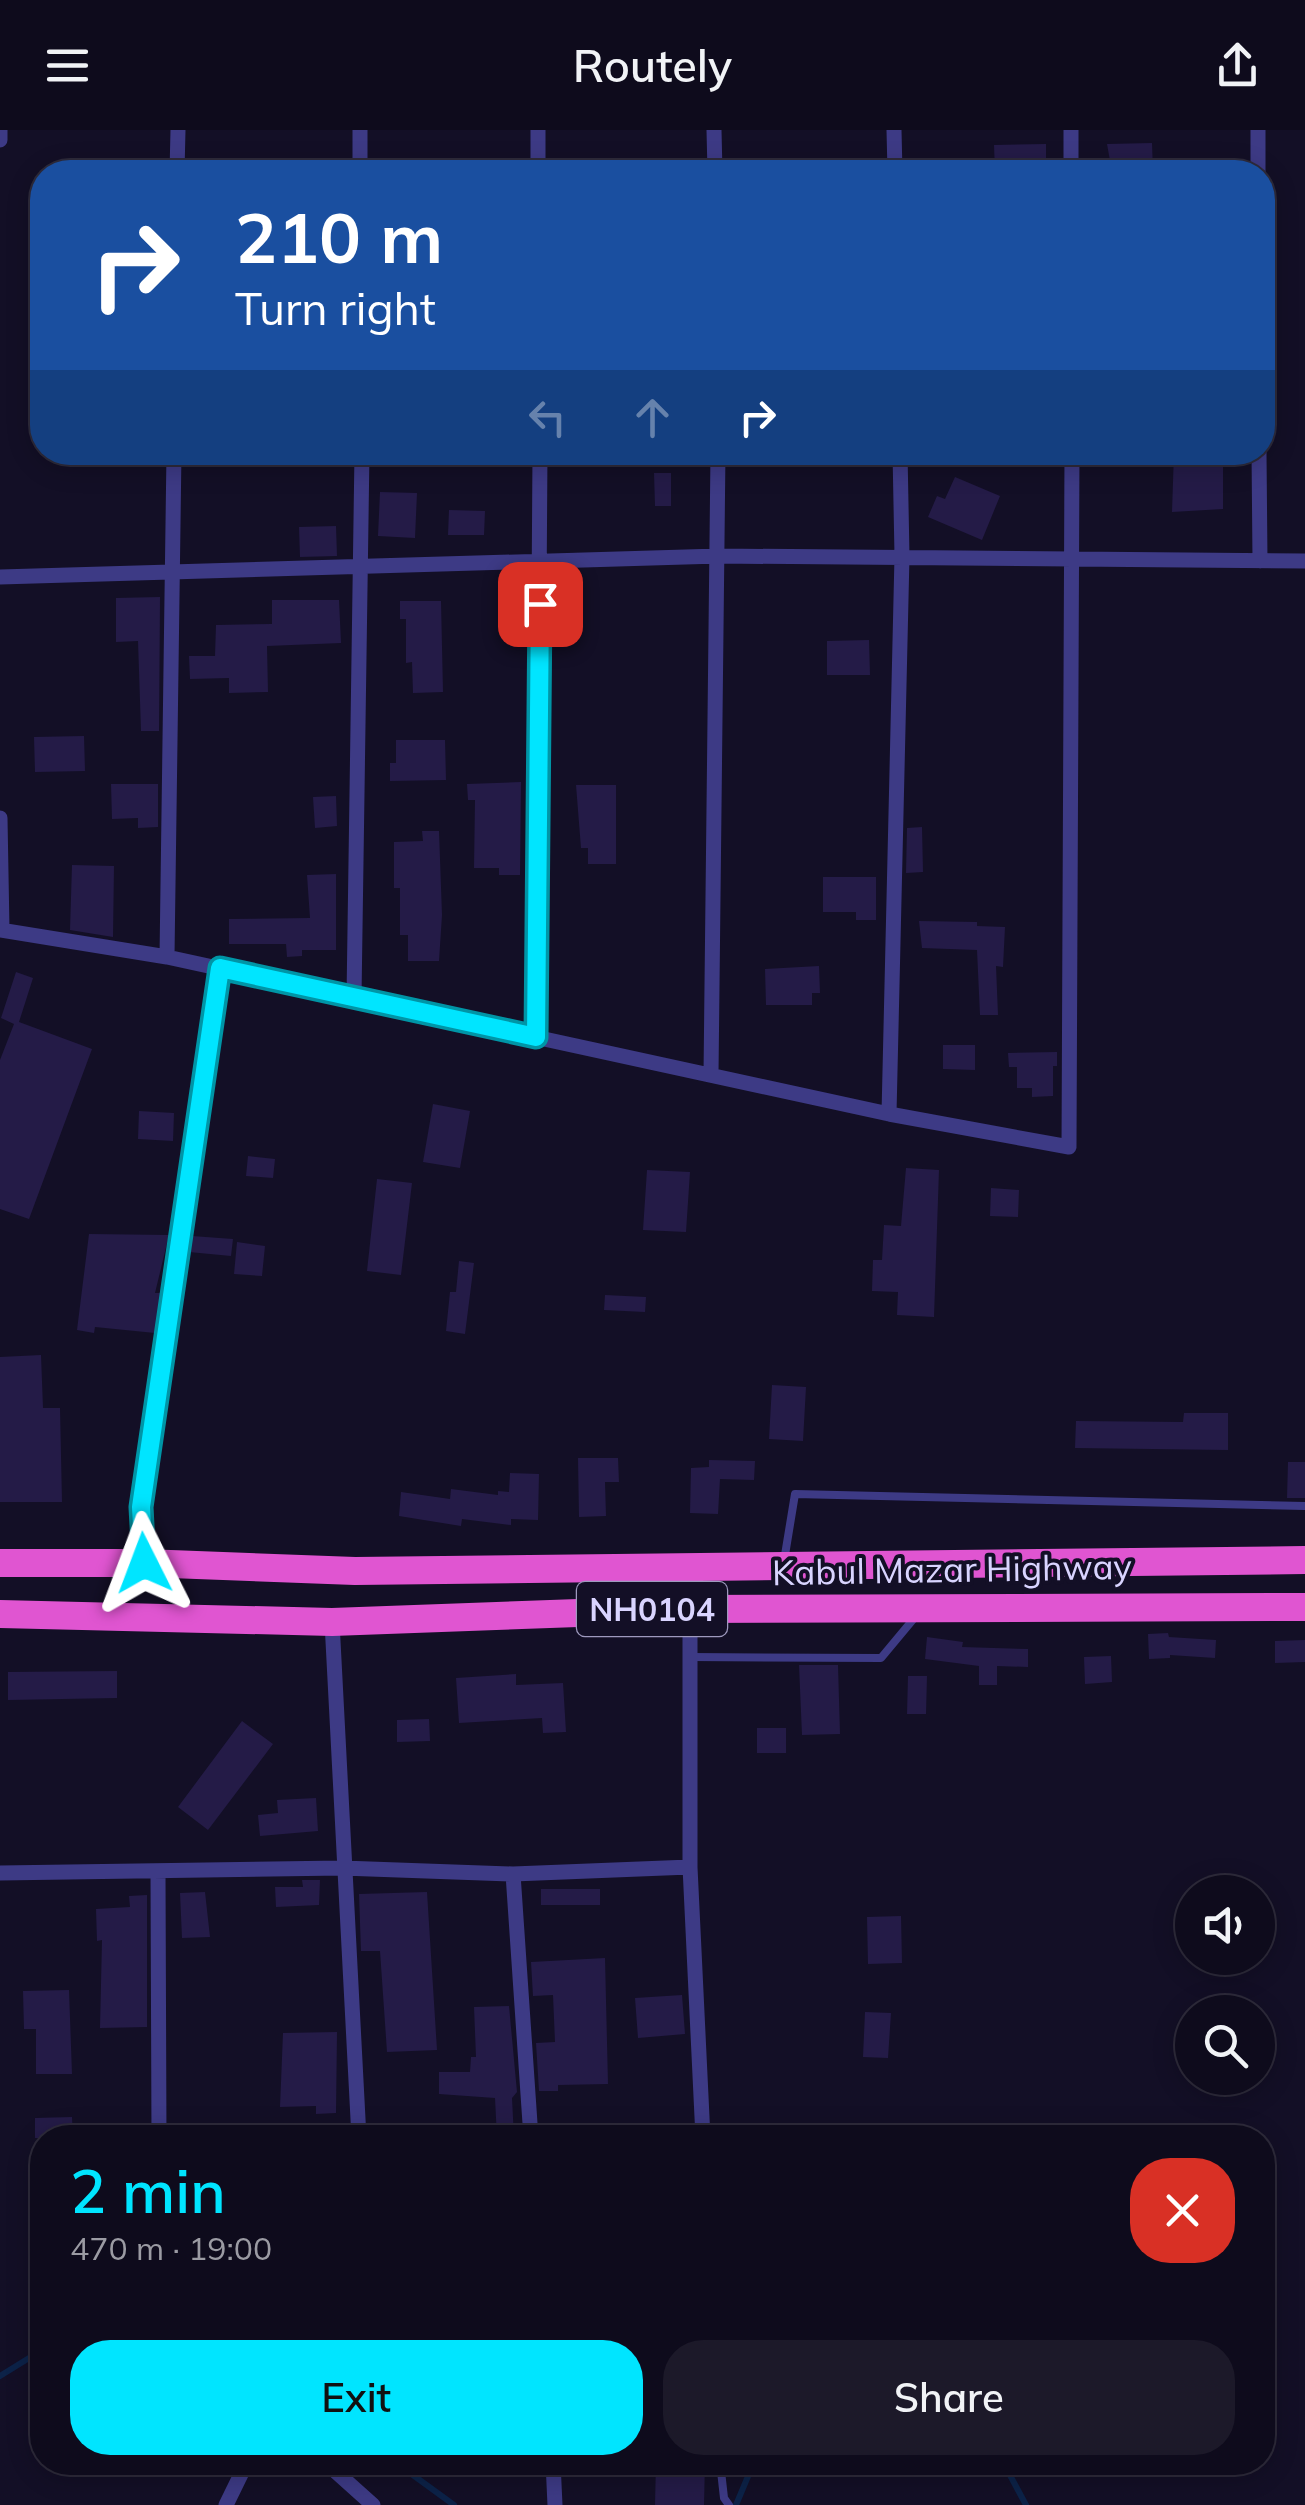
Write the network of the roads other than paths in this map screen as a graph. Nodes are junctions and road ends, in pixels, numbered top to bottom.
1 (0, 130) edge
2 (178, 130) edge
3 (360, 130) edge
4 (538, 130) edge
5 (714, 130) edge
6 (894, 130) edge
7 (1072, 130) edge
8 (1258, 130) edge
9 (0, 140) edge
10 (177, 160) edge
11 (360, 160) edge
12 (538, 160) edge
13 (714, 160) edge
14 (895, 160) edge
15 (1072, 160) edge
16 (1258, 160) edge
17 (174, 465) edge
18 (362, 465) edge
19 (540, 465) edge
20 (718, 465) edge
21 (900, 465) edge
22 (1072, 465) edge
23 (1259, 465) edge
24 (720, 556) junction
25 (902, 556) junction
26 (1072, 561) junction
27 (1260, 561) junction
28 (1305, 561) edge
29 (540, 564) junction
30 (363, 568) junction
31 (173, 574) junction
32 (0, 577) edge
33 (0, 818) edge
34 (1, 930) edge
35 (167, 957) junction
36 (220, 968) junction
37 (354, 998) junction
38 (536, 1037) junction
39 (712, 1075) junction
40 (889, 1114) junction
41 (1305, 1506) edge
42 (1305, 1560) edge
43 (0, 1563) edge
44 (144, 1563) junction
45 (783, 1565) junction
46 (925, 1606) junction
47 (1305, 1606) edge
48 (690, 1608) junction
49 (0, 1614) edge
50 (332, 1622) junction
51 (690, 1657) junction
52 (690, 1867) junction
53 (342, 1868) junction
54 (0, 1872) edge
55 (158, 1872) junction
56 (513, 1874) junction
57 (159, 2125) edge
58 (358, 2125) edge
59 (529, 2125) edge
60 (702, 2125) edge
61 (240, 2475) edge
62 (340, 2475) edge
63 (553, 2475) edge
64 (722, 2475) edge
65 (727, 2501) edge
66 (226, 2505) edge
67 (373, 2505) edge
68 (556, 2505) edge

1 - 9 street
2 - 10 street
3 - 11 street
4 - 12 street
5 - 13 street
6 - 14 street
7 - 15 street
8 - 16 street
17 - 31 street
18 - 30 street
19 - 29 street
20 - 24 street
21 - 25 street
22 - 26 street
23 - 27 street
24 - 25 street
24 - 29 street
24 - 39 street
25 - 26 street
25 - 40 street
26 - 27 street
26 - 40 street
27 - 28 street
29 - 30 street
29 - 38 street
30 - 31 street
30 - 37 street
31 - 32 street
31 - 35 street
33 - 34 street
34 - 35 street
35 - 36 street
36 - 37 street
36 - 44 street
37 - 38 street
38 - 39 street
39 - 40 street
41 - 45 lane
42 - 45 highway, Kabul Mazar Highway / NH0104
43 - 44 highway, Kabul Mazar Highway / NH0104
44 - 45 highway, Kabul Mazar Highway / NH0104
46 - 47 highway, Kabul Mazar Highway / NH0104
46 - 48 highway, Kabul Mazar Highway / NH0104
46 - 51 lane
48 - 50 highway, Kabul Mazar Highway / NH0104
48 - 51 street
49 - 50 highway, Kabul Mazar Highway / NH0104
50 - 53 street
51 - 52 street
52 - 56 street
52 - 60 street
53 - 55 street
53 - 56 street
53 - 58 street
54 - 55 street
55 - 57 street
56 - 59 street
61 - 66 street
62 - 67 street
63 - 68 street
64 - 65 lane

